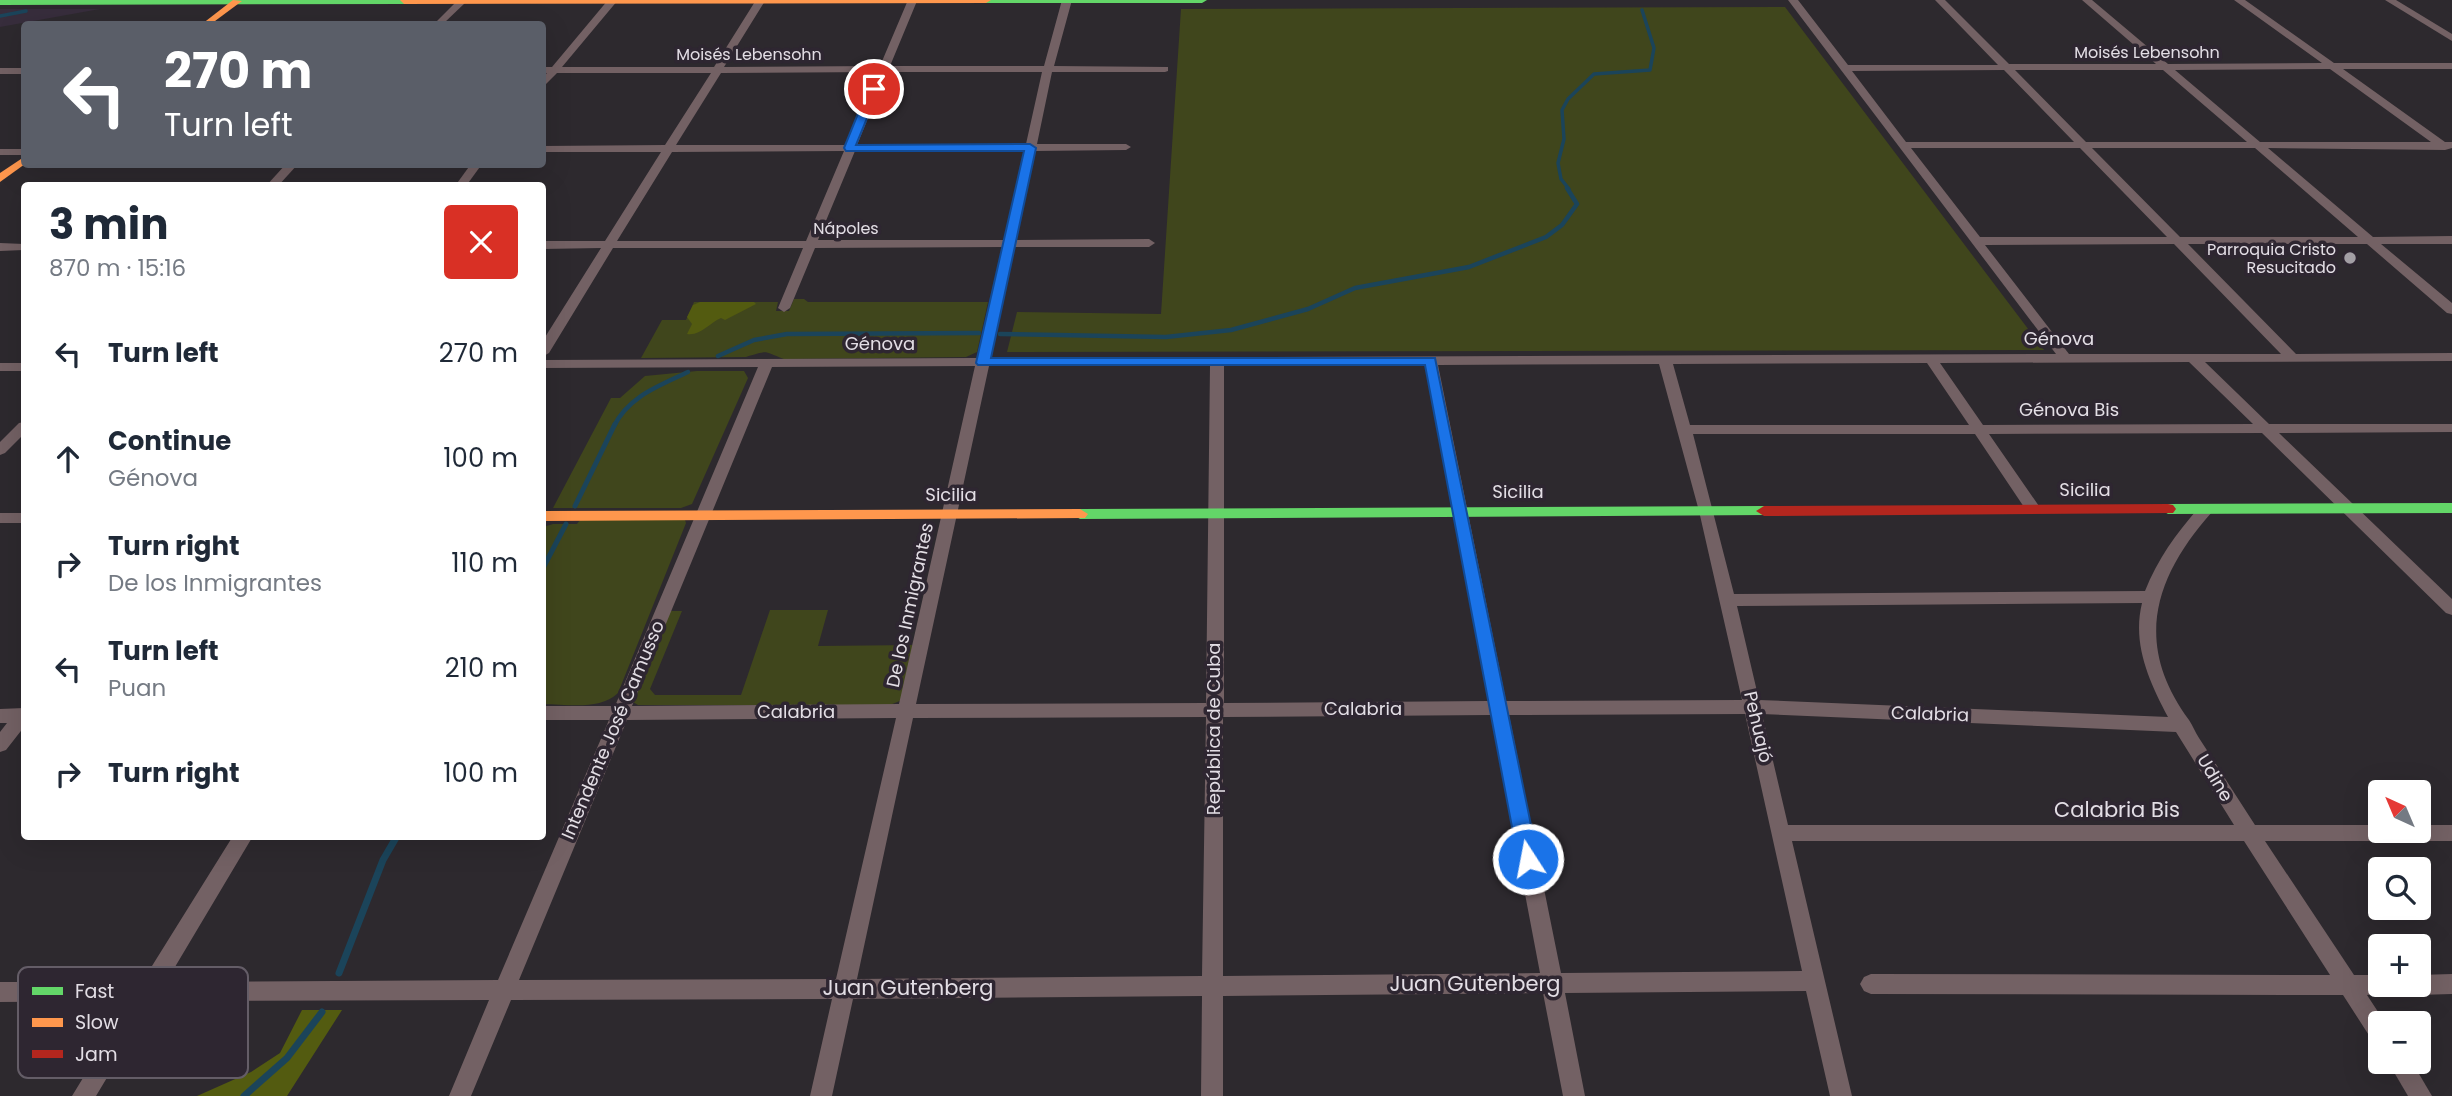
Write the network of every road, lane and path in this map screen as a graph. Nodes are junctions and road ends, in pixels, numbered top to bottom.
1 (887, 0) edge
2 (1067, 0) edge
3 (1202, 0) edge
4 (1793, 0) edge
5 (1940, 0) edge
6 (2087, 0) edge
7 (2239, 0) edge
8 (2390, 0) edge
9 (24, 1) edge
10 (50, 1) edge
11 (237, 1) edge
12 (612, 1) edge
13 (750, 1) edge
14 (912, 1) edge
15 (0, 2) edge
16 (461, 2) edge
17 (210, 21) edge
18 (441, 21) edge
19 (2452, 38) edge
20 (2331, 66) junction
21 (2452, 66) edge
22 (1843, 68) junction
23 (2007, 68) junction
24 (2167, 68) junction
25 (882, 69) junction
26 (1048, 69) junction
27 (1166, 69) dead end
28 (546, 70) edge
29 (555, 70) junction
30 (718, 70) junction
31 (0, 71) edge
32 (21, 71) edge
33 (546, 80) edge
34 (1905, 145) junction
35 (2259, 146) junction
36 (1126, 147) dead end
37 (2085, 147) junction
38 (2449, 147) edge
39 (850, 148) junction
40 (1030, 148) junction
41 (546, 149) edge
42 (669, 149) junction
43 (0, 152) edge
44 (21, 152) edge
45 (21, 162) edge
46 (289, 168) edge
47 (474, 168) edge
48 (0, 179) edge
49 (275, 182) edge
50 (463, 182) edge
51 (2370, 240) junction
52 (2452, 240) edge
53 (1976, 241) junction
54 (2178, 241) junction
55 (1009, 243) junction
56 (1149, 243) dead end
57 (546, 244) edge
58 (610, 244) junction
59 (810, 244) junction
60 (0, 247) edge
61 (21, 247) edge
62 (784, 308) dead end
63 (2452, 310) edge
64 (546, 347) edge
65 (2452, 357) edge
66 (2193, 358) junction
67 (2294, 358) junction
68 (1931, 359) junction
69 (2066, 359) junction
70 (1665, 360) junction
71 (1431, 361) junction
72 (1217, 362) junction
73 (767, 363) junction
74 (983, 363) junction
75 (546, 365) edge
76 (0, 367) edge
77 (21, 367) edge
78 (2452, 428) edge
79 (21, 429) edge
80 (2266, 429) junction
81 (1686, 430) junction
82 (1979, 430) junction
83 (0, 450) edge
84 (2207, 508) junction
85 (2348, 508) junction
86 (2452, 508) edge
87 (2033, 509) junction
88 (1707, 511) junction
89 (1460, 512) junction
90 (1216, 513) junction
91 (949, 514) junction
92 (704, 515) junction
93 (546, 516) edge
94 (21, 518) edge
95 (0, 519) edge
96 (2150, 597) junction
97 (2446, 597) edge
98 (1727, 600) junction
99 (2452, 609) edge
100 (1753, 707) junction
101 (1498, 708) junction
102 (1214, 710) junction
103 (907, 712) junction
104 (546, 713) edge
105 (620, 713) junction
106 (0, 716) edge
107 (21, 716) edge
108 (21, 720) edge
109 (2183, 725) junction
110 (0, 745) edge
111 (1783, 833) junction
112 (2249, 833) junction
113 (2452, 833) edge
114 (242, 840) edge
115 (163, 967) edge
116 (1816, 981) junction
117 (1552, 984) junction
118 (1871, 984) dead end
119 (2452, 984) edge
120 (2348, 985) junction
121 (2368, 985) edge
122 (2431, 985) edge
123 (1212, 986) junction
124 (505, 989) junction
125 (844, 989) junction
126 (248, 991) edge
127 (0, 992) edge
128 (18, 992) edge
129 (2368, 1015) edge
130 (2407, 1074) edge
131 (94, 1078) edge
132 (83, 1096) edge
133 (460, 1096) edge
134 (821, 1096) edge
135 (1212, 1096) edge
136 (1574, 1096) edge
137 (1842, 1096) edge
138 (2421, 1096) edge

1 - 13 main road
1 - 14 main road
2 - 3 main road
2 - 14 main road
2 - 26 street, De los Inmigrantes
4 - 22 street
5 - 23 street
6 - 24 street
7 - 20 street
8 - 19 street
9 - 10 main road
9 - 15 main road
10 - 11 main road
11 - 16 main road
11 - 17 main road
12 - 13 main road
12 - 16 main road
12 - 29 street
13 - 30 street
14 - 25 street
16 - 18 street
20 - 21 street, Moisés Lebensohn
20 - 24 street, Moisés Lebensohn
20 - 38 street
22 - 23 street, Moisés Lebensohn
22 - 34 street
23 - 24 street, Moisés Lebensohn
23 - 37 street
24 - 35 street
25 - 26 street, Moisés Lebensohn
25 - 30 street, Moisés Lebensohn
25 - 39 street
26 - 27 street, Moisés Lebensohn
26 - 40 street, De los Inmigrantes
28 - 29 street, Moisés Lebensohn
29 - 30 street, Moisés Lebensohn
29 - 33 street
30 - 42 street
31 - 32 street
34 - 37 street
34 - 53 street
35 - 37 street
35 - 38 street
35 - 51 street
36 - 40 street
37 - 54 street
39 - 40 street
39 - 42 street
39 - 59 street
40 - 55 street, De los Inmigrantes
41 - 42 street
42 - 58 street
43 - 44 street
45 - 48 main road
46 - 49 street
47 - 50 street
51 - 52 street
51 - 54 street
51 - 63 street
53 - 54 street
53 - 69 street
54 - 67 street
55 - 56 street, Nápoles
55 - 59 street, Nápoles
55 - 74 street, De los Inmigrantes
57 - 58 street, Nápoles
58 - 59 street, Nápoles
58 - 64 street
59 - 62 street
60 - 61 street
65 - 67 street, Génova
66 - 67 street, Génova
66 - 69 street, Génova
66 - 80 street
68 - 69 street, Génova
68 - 70 street, Génova
68 - 82 street
70 - 71 street, Génova
70 - 81 street, Pehuajó
71 - 72 street, Génova
71 - 89 street
72 - 74 street, Génova
72 - 90 street, República de Cuba
73 - 74 street, Génova
73 - 75 street, Génova
73 - 92 street, Intendente José Camusso
74 - 91 street, De los Inmigrantes
76 - 77 street
78 - 80 street, Génova Bis
79 - 83 street
80 - 82 street, Génova Bis
80 - 85 street
81 - 82 street, Génova Bis
81 - 88 street, Pehuajó
82 - 87 street
84 - 85 main road, Sicilia
84 - 87 main road, Sicilia
84 - 96 street, Udine
85 - 86 main road, Sicilia
85 - 97 street
87 - 88 main road, Sicilia
88 - 89 main road, Sicilia
88 - 98 street, Pehuajó
89 - 90 main road, Sicilia
89 - 101 street
90 - 91 main road, Sicilia
90 - 102 street, República de Cuba
91 - 92 main road, Sicilia
91 - 103 street, De los Inmigrantes
92 - 93 main road, Sicilia
92 - 105 street, Intendente José Camusso
94 - 95 street
96 - 98 street
96 - 109 street, Udine
97 - 99 street
98 - 100 street, Pehuajó
100 - 101 street, Calabria
100 - 109 street, Calabria
100 - 111 street, Pehuajó
101 - 102 street, Calabria
101 - 117 street
102 - 103 street, Calabria
102 - 123 street, República de Cuba
103 - 105 street, Calabria
103 - 125 street, De los Inmigrantes
104 - 105 street, Calabria
105 - 124 street, Intendente José Camusso
106 - 107 street
108 - 110 street
109 - 112 street, Udine
111 - 112 street, Calabria Bis
111 - 116 street, Pehuajó
112 - 113 street, Calabria Bis
112 - 120 street, Udine
114 - 115 street
116 - 117 street, Juan Gutenberg
116 - 137 street, Pehuajó
117 - 123 street, Juan Gutenberg
117 - 136 street
118 - 120 street
119 - 122 street
120 - 121 street
120 - 129 street, Udine
123 - 125 street, Juan Gutenberg
123 - 135 street, República de Cuba
124 - 125 street, Juan Gutenberg
124 - 126 street, Juan Gutenberg
124 - 133 street, Intendente José Camusso
125 - 134 street, De los Inmigrantes
127 - 128 street, Juan Gutenberg
130 - 138 street
131 - 132 street

